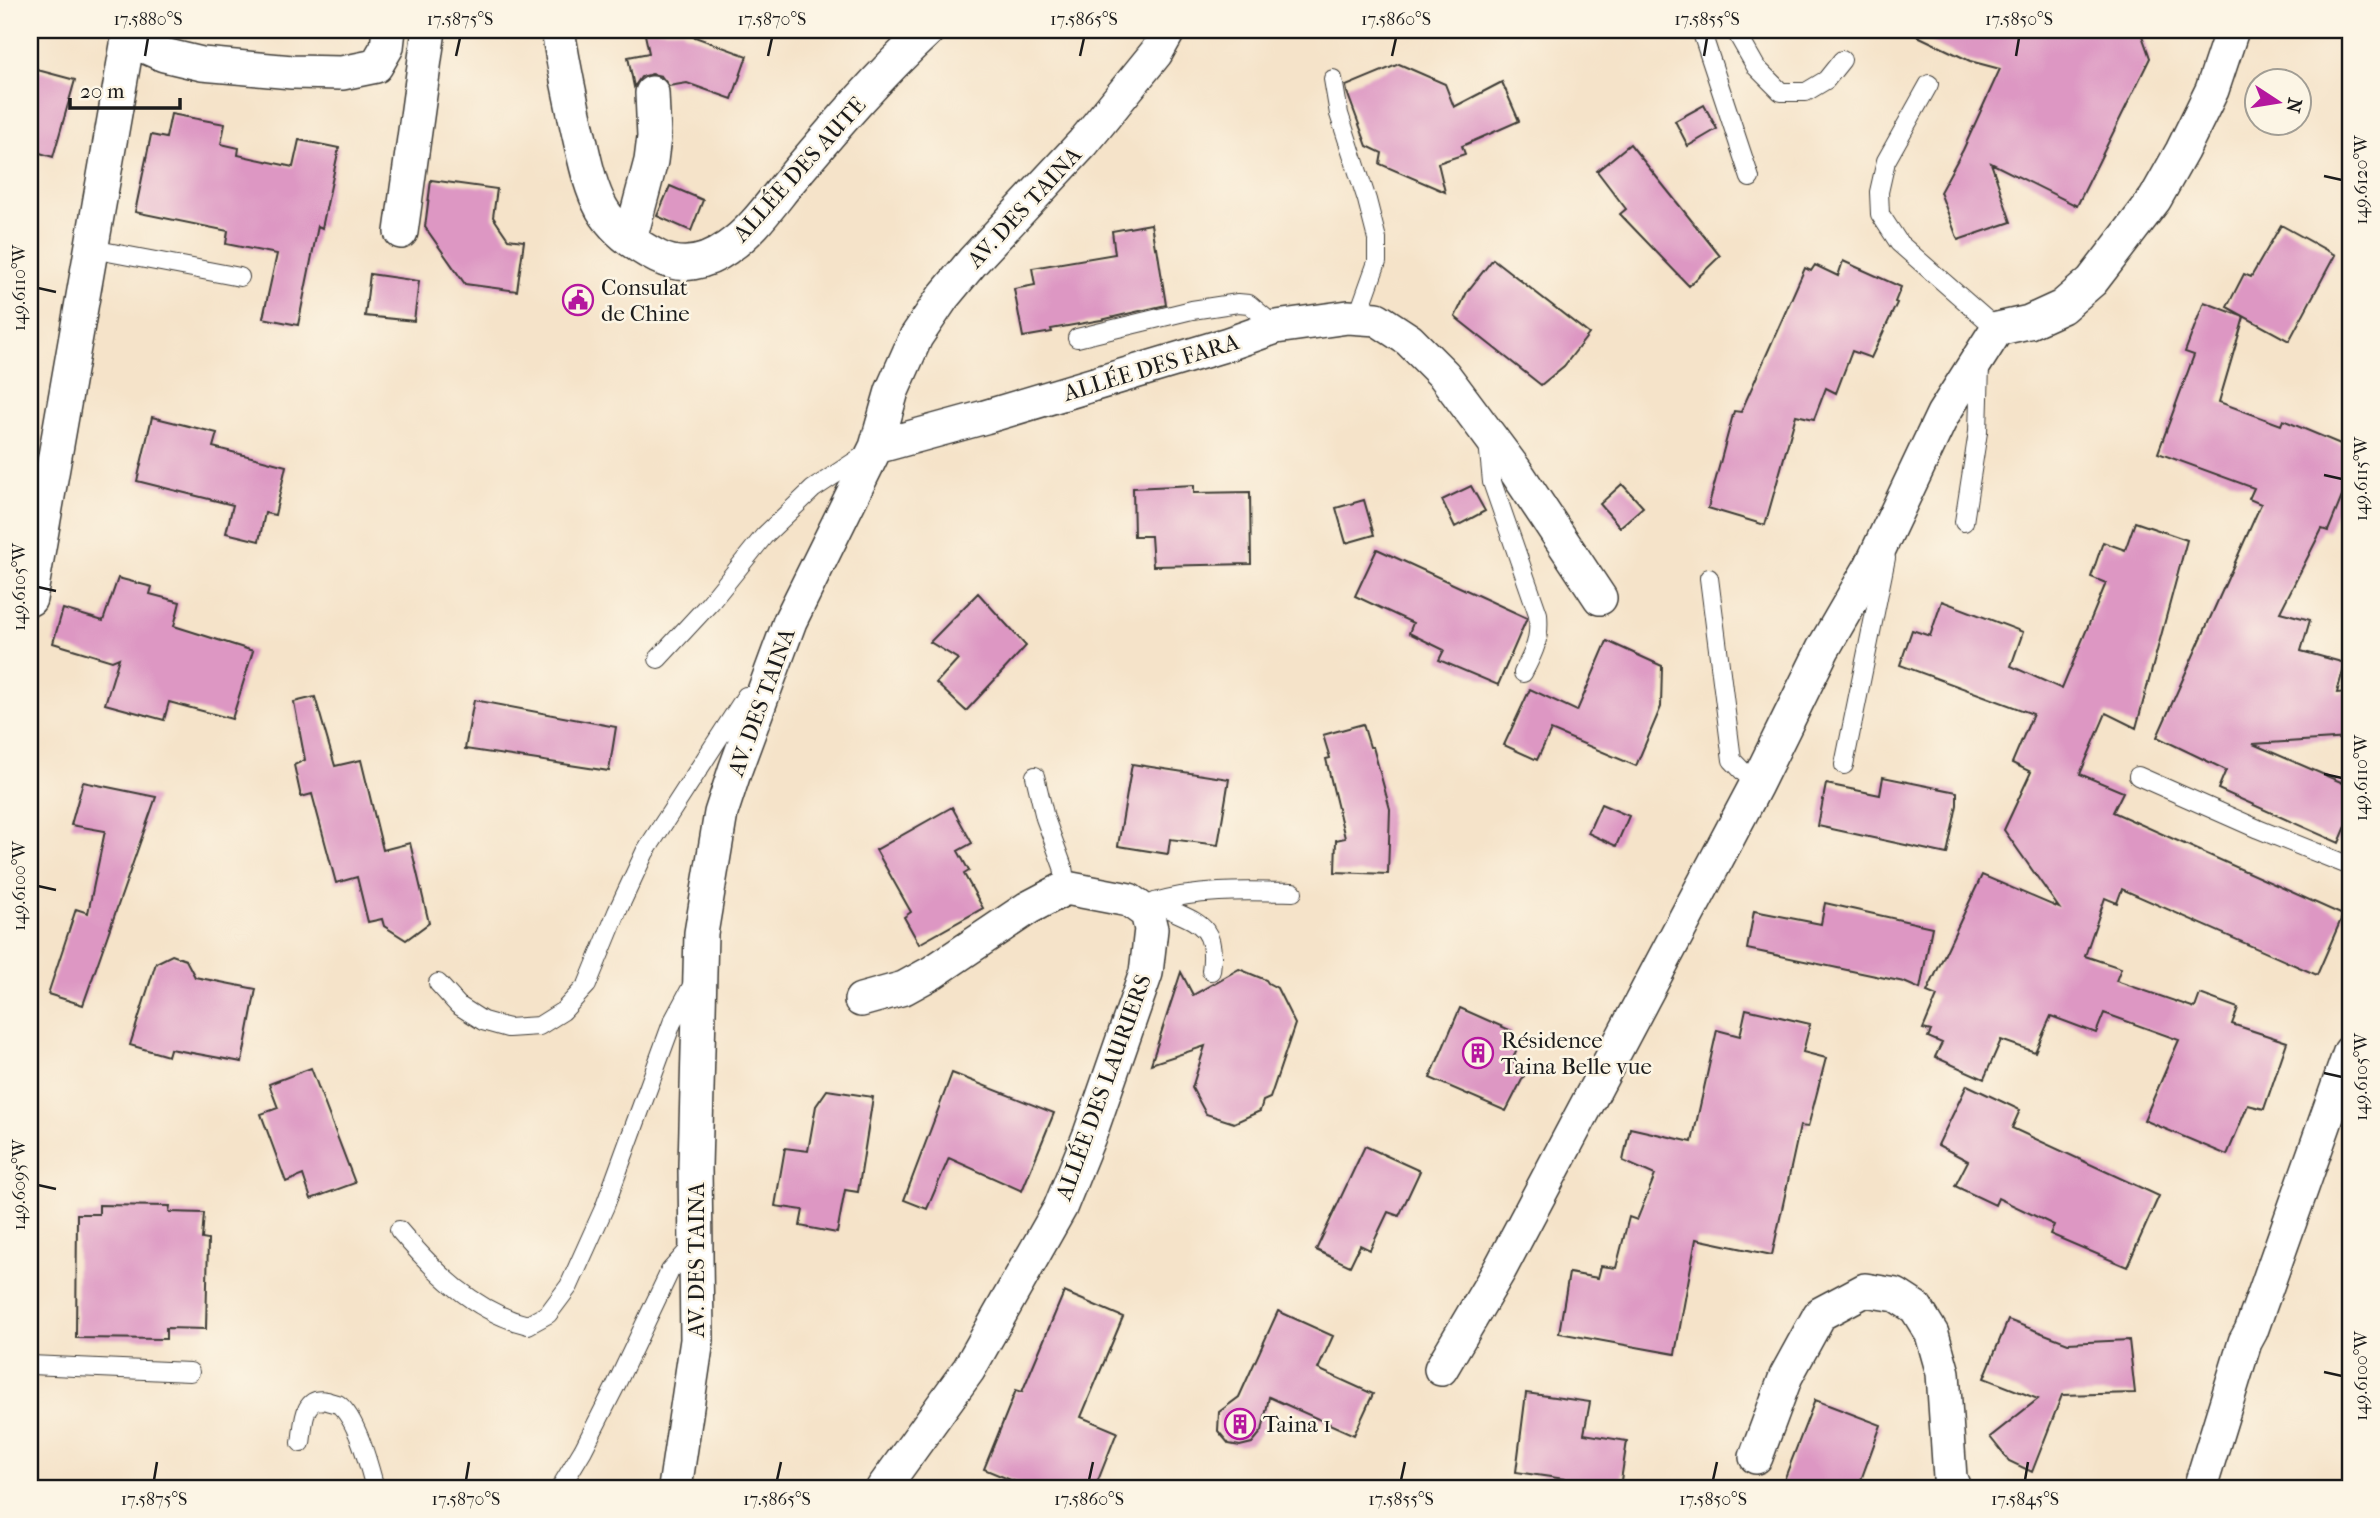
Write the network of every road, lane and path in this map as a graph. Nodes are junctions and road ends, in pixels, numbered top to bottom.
1 (389, 30) edge
2 (429, 30) edge
3 (558, 30) edge
4 (928, 30) edge
5 (1169, 30) edge
6 (1701, 30) edge
7 (1735, 30) edge
8 (2232, 30) edge
9 (1842, 60) dead end
10 (1333, 79) dead end
11 (1929, 84) dead end
12 (652, 93) dead end
13 (1750, 178) dead end
14 (401, 232) dead end
15 (630, 240) junction
16 (92, 249) junction
17 (240, 277) dead end
18 (1357, 318) junction
19 (1276, 327) junction
20 (1997, 329) junction
21 (1077, 338) dead end
22 (1980, 358) junction
23 (1487, 435) junction
24 (876, 447) junction
25 (1897, 510) junction
26 (1965, 522) dead end
27 (1709, 578) dead end
28 (1600, 597) dead end
29 (30, 599) edge
30 (658, 659) dead end
31 (1523, 673) dead end
32 (762, 696) junction
33 (1844, 765) dead end
34 (1035, 776) dead end
35 (2137, 776) dead end
36 (1756, 785) junction
37 (2350, 866) edge
38 (1066, 888) junction
39 (1293, 892) dead end
40 (1151, 908) junction
41 (1211, 971) dead end
42 (699, 972) junction
43 (438, 983) dead end
44 (861, 1000) dead end
45 (2350, 1052) edge
46 (399, 1230) dead end
47 (696, 1241) junction
48 (30, 1365) edge
49 (1441, 1369) dead end
50 (190, 1372) dead end
51 (301, 1443) dead end
52 (1756, 1457) dead end
53 (376, 1488) edge
54 (560, 1488) edge
55 (675, 1488) edge
56 (883, 1488) edge
57 (1954, 1488) edge
58 (2200, 1488) edge

1 - 16 street
2 - 14 street
3 - 15 street, ALLÉE DES AUTE
4 - 15 street, ALLÉE DES AUTE
5 - 24 street, AV. DES TAINA
6 - 13 lane
7 - 9 lane
8 - 20 street
10 - 18 lane
11 - 20 lane
12 - 15 street
16 - 17 lane
16 - 29 street
18 - 19 street, ALLÉE DES FARA
18 - 23 street, ALLÉE DES FARA
19 - 21 lane
19 - 24 street, ALLÉE DES FARA
20 - 22 street
22 - 25 street
22 - 26 lane
23 - 28 street, ALLÉE DES FARA
23 - 31 lane
24 - 30 lane, ALLÉE DES FARA
24 - 32 street, AV. DES TAINA
25 - 33 lane
25 - 36 street
27 - 36 lane
32 - 42 street, AV. DES TAINA
32 - 43 lane
34 - 38 lane
35 - 37 lane
36 - 49 street
38 - 40 street
38 - 44 street
39 - 40 lane
40 - 41 lane
40 - 56 street, ALLÉE DES LAURIERS
42 - 46 lane
42 - 47 street, AV. DES TAINA
45 - 58 street
47 - 54 lane
47 - 55 street, AV. DES TAINA
48 - 50 lane
51 - 53 lane
52 - 57 street

